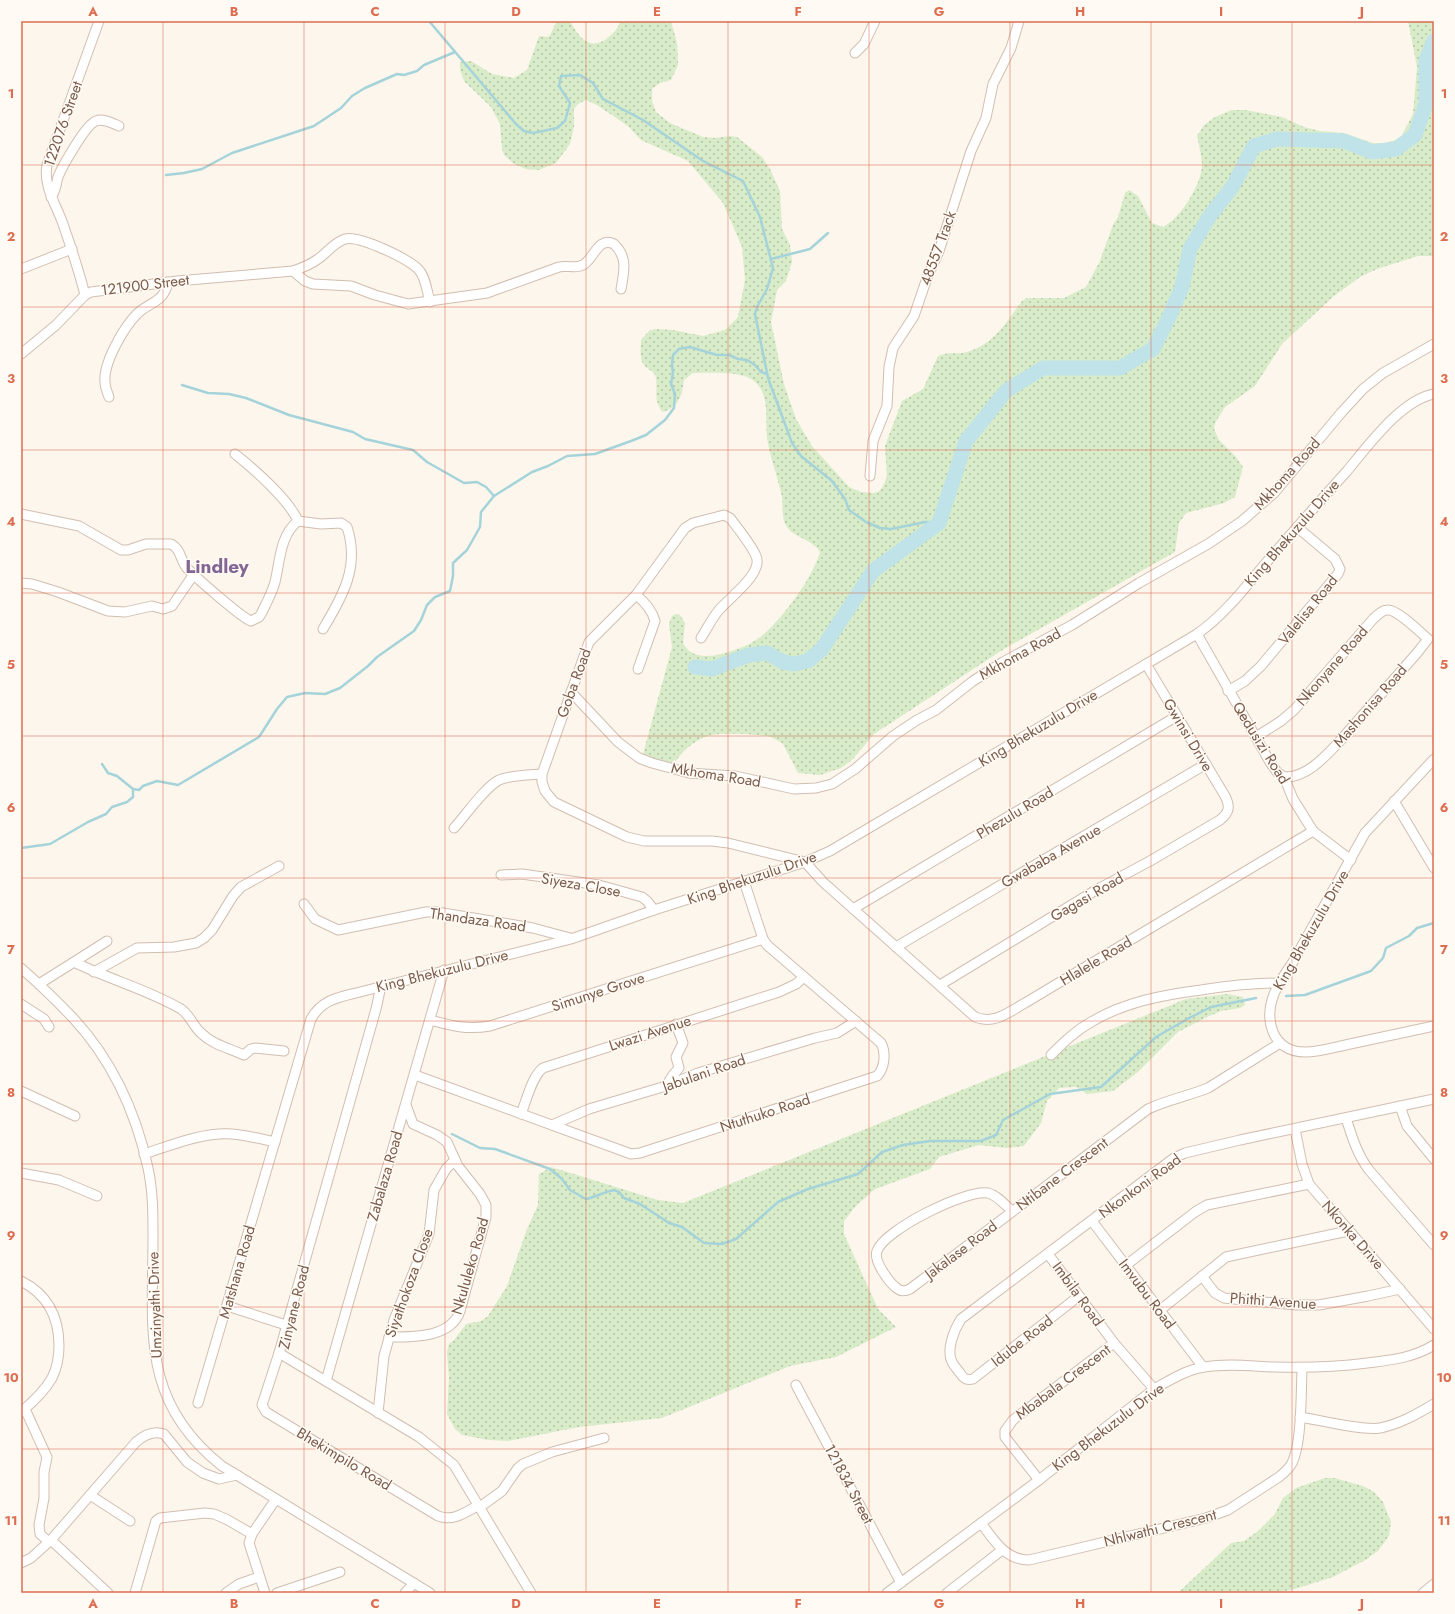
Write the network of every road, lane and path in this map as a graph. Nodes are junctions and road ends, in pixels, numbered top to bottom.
1 (99, 21) edge
2 (875, 21) edge
3 (1019, 21) edge
4 (855, 53) dead end
5 (119, 126) dead end
6 (51, 197) junction
7 (72, 249) junction
8 (21, 269) edge
9 (293, 270) junction
10 (168, 282) junction
11 (621, 289) dead end
12 (85, 295) junction
13 (430, 302) junction
14 (1434, 344) edge
15 (21, 354) edge
16 (1434, 394) edge
17 (109, 397) dead end
18 (235, 454) dead end
19 (870, 476) dead end
20 (21, 514) edge
21 (298, 521) junction
22 (1297, 527) junction
23 (194, 574) junction
24 (21, 583) edge
25 (636, 595) junction
26 (1408, 622) joint
27 (323, 629) dead end
28 (1197, 634) junction
29 (701, 638) dead end
30 (1431, 641) edge
31 (1146, 664) junction
32 (638, 670) dead end
33 (1228, 691) junction
34 (571, 692) junction
35 (1177, 716) junction
36 (1256, 737) junction
37 (1434, 759) edge
38 (1206, 764) junction
39 (542, 774) junction
40 (1284, 777) junction
41 (1394, 801) junction
42 (1229, 806) joint
43 (454, 828) dead end
44 (1313, 831) junction
45 (1350, 860) junction
46 (805, 862) junction
47 (279, 866) dead end
48 (1434, 868) edge
49 (501, 875) dead end
50 (744, 881) junction
51 (304, 904) dead end
52 (853, 909) junction
53 (654, 910) junction
54 (571, 938) junction
55 (763, 939) junction
56 (107, 941) dead end
57 (896, 947) junction
58 (74, 962) junction
59 (21, 968) edge
60 (444, 970) junction
61 (94, 972) junction
62 (804, 977) junction
63 (1280, 983) junction
64 (39, 984) junction
65 (940, 985) junction
66 (381, 986) junction
67 (21, 1004) edge
68 (430, 1020) junction
69 (856, 1021) junction
70 (676, 1024) junction
71 (1434, 1026) edge
72 (49, 1027) dead end
73 (1280, 1043) junction
74 (284, 1051) dead end
75 (1051, 1055) dead end
76 (415, 1075) junction
77 (666, 1086) junction
78 (21, 1091) edge
79 (1434, 1099) edge
80 (406, 1105) junction
81 (1400, 1106) junction
82 (521, 1114) junction
83 (75, 1116) dead end
84 (1346, 1118) junction
85 (552, 1125) junction
86 (1295, 1129) junction
87 (275, 1142) junction
88 (144, 1154) junction
89 (1434, 1159) edge
90 (455, 1160) junction
91 (21, 1173) edge
92 (1308, 1184) junction
93 (97, 1196) dead end
94 (1012, 1211) junction
95 (1092, 1221) junction
96 (1348, 1231) junction
97 (1434, 1245) edge
98 (1048, 1254) junction
99 (1125, 1266) junction
100 (1202, 1276) junction
101 (21, 1281) edge
102 (910, 1289) joint
103 (1400, 1289) junction
104 (1079, 1296) junction
105 (227, 1306) junction
106 (1159, 1311) junction
107 (286, 1325) junction
108 (1434, 1329) edge
109 (389, 1337) junction
110 (1114, 1343) junction
111 (1434, 1345) edge
112 (279, 1353) junction
113 (1203, 1367) junction
114 (1302, 1368) junction
115 (963, 1378) joint
116 (326, 1381) junction
117 (796, 1385) dead end
118 (1154, 1389) junction
119 (198, 1402) dead end
120 (1434, 1404) edge
121 (23, 1410) edge
122 (378, 1413) junction
123 (1300, 1417) junction
124 (604, 1438) dead end
125 (237, 1476) junction
126 (1039, 1480) junction
127 (90, 1495) junction
128 (276, 1499) junction
129 (480, 1506) junction
130 (130, 1521) dead end
131 (981, 1523) junction
132 (252, 1534) junction
133 (50, 1541) junction
134 (1002, 1550) junction
135 (21, 1563) edge
136 (340, 1572) dead end
137 (259, 1577) junction
138 (414, 1583) junction
139 (901, 1583) junction
140 (1434, 1584) edge
141 (108, 1593) edge
142 (135, 1593) edge
143 (226, 1593) edge
144 (265, 1593) edge
145 (277, 1593) edge
146 (405, 1593) edge
147 (430, 1593) edge
148 (531, 1593) edge
149 (888, 1593) edge
150 (947, 1593) edge
151 (1423, 1593) edge

1 - 6 street, 122076 Street
2 - 4 street
3 - 19 street, 48557 Track
5 - 6 street
6 - 7 street, 122076 Street
7 - 8 street
7 - 12 street, 122076 Street
9 - 10 street, 121900 Street
9 - 13 street
9 - 13 street, 121900 Street
10 - 12 street, 121900 Street
10 - 17 street
11 - 13 street
12 - 15 street, 121900 Street
14 - 34 street, Mkhoma Road
16 - 22 street, King Bhekuzulu Drive
18 - 21 street
20 - 23 street
21 - 23 street
21 - 27 street
22 - 28 street, King Bhekuzulu Drive
22 - 33 street, Valelisa Road
23 - 24 street
25 - 29 street, Goba Road
25 - 32 street
25 - 34 street, Goba Road
26 - 30 street, Mashonisa Road
26 - 36 street, Nkonyane Road
28 - 31 street, King Bhekuzulu Drive
28 - 33 street, Qedusizi Road
30 - 40 street, Mashonisa Road
31 - 35 street, Gwinsi Drive
31 - 46 street, King Bhekuzulu Drive
33 - 36 street, Qedusizi Road
34 - 39 street, Goba Road
35 - 38 street, Gwinsi Drive
35 - 52 street, Phezulu Road
36 - 40 street, Qedusizi Road
37 - 41 street, King Bhekuzulu Drive
38 - 42 street, Gwinsi Drive
38 - 57 street, Gwababa Avenue
39 - 43 street
39 - 46 street
40 - 44 street, Qedusizi Road
41 - 45 street, King Bhekuzulu Drive
41 - 48 street
42 - 65 street, Gagasi Road
44 - 45 street
44 - 65 street, Hlalele Road
45 - 63 street, King Bhekuzulu Drive
46 - 50 street, King Bhekuzulu Drive
46 - 52 street, Hlalele Road
47 - 61 street
49 - 53 street, Siyeza Close
50 - 53 street, King Bhekuzulu Drive
50 - 55 street, Ntuthuko Road
51 - 54 street, Thandaza Road
52 - 57 street, Hlalele Road
53 - 54 street, King Bhekuzulu Drive
54 - 60 street, King Bhekuzulu Drive
55 - 62 street, Ntuthuko Road
55 - 68 street, Simunye Grove
56 - 58 street
57 - 65 street, Hlalele Road
58 - 61 street
58 - 64 street
59 - 64 street, Umzinyathi Drive
60 - 66 street, King Bhekuzulu Drive
60 - 68 street, Zabalaza Road
61 - 74 street
62 - 69 street, Ntuthuko Road
62 - 70 street, Lwazi Avenue
63 - 73 street, King Bhekuzulu Drive
63 - 75 street
64 - 88 street, Umzinyathi Drive
66 - 87 street, King Bhekuzulu Drive
66 - 107 street, Zinyane Road
67 - 72 street
68 - 76 street, Zabalaza Road
69 - 77 street, Jabulani Road
69 - 85 street, Ntuthuko Road
70 - 77 street
70 - 82 street, Lwazi Avenue
71 - 73 street
73 - 94 street, Ntibane Crescent
76 - 80 street, Zabalaza Road
76 - 82 street, Ntuthuko Road
77 - 85 street, Jabulani Road
78 - 83 street
79 - 81 street, Nkonkoni Road
80 - 90 street, Nkululeko Road
80 - 116 street, Zabalaza Road
81 - 84 street, Nkonkoni Road
81 - 89 street
82 - 85 street, Ntuthuko Road
84 - 86 street, Nkonkoni Road
84 - 97 street
86 - 92 street, Nkonka Drive
86 - 95 street, Nkonkoni Road
87 - 88 street
87 - 105 street, Matshana Road
88 - 125 street, Umzinyathi Drive
90 - 109 street, Siyathokoza Close
90 - 109 street, Nkululeko Road
91 - 93 street
92 - 96 street, Nkonka Drive
92 - 99 street
94 - 102 street, Jakalase Road
94 - 102 street, Ntibane Crescent
95 - 98 street, Nkonkoni Road
95 - 99 street, Imvubu Road
96 - 100 street
96 - 103 street, Nkonka Drive
98 - 104 street, Imbila Road
98 - 115 street, Nkonkoni Road
99 - 106 street, Imvubu Road
100 - 103 street, Phithi Avenue
100 - 106 street
101 - 121 street
103 - 108 street, Nkonka Drive
104 - 110 street, Imbila Road
104 - 115 street, Idube Road
105 - 107 street
105 - 119 street, Matshana Road
106 - 113 street, Imvubu Road
107 - 112 street, Zinyane Road
109 - 122 street, Siyathokoza Close
110 - 118 street, Imbila Road
110 - 126 street, Mbabala Crescent
111 - 114 street, King Bhekuzulu Drive
112 - 116 street, Zinyane Road
112 - 129 street, Bhekimpilo Road
113 - 114 street, King Bhekuzulu Drive
113 - 118 street, King Bhekuzulu Drive
114 - 123 street, Nhlwathi Crescent
116 - 122 street, Zinyane Road
117 - 139 street, 121834 Street
118 - 126 street, King Bhekuzulu Drive
120 - 123 street
121 - 133 street
122 - 129 street, Zinyane Road
123 - 134 street, Nhlwathi Crescent
124 - 129 street, Bhekimpilo Road
125 - 127 street
125 - 128 street, Umzinyathi Drive
126 - 131 street, King Bhekuzulu Drive
127 - 130 street
127 - 133 street
128 - 132 street
128 - 138 street, Umzinyathi Drive
129 - 148 street, Zinyane Road
131 - 134 street, Nhlwathi Crescent
131 - 139 street, King Bhekuzulu Drive
132 - 137 street
132 - 142 street
133 - 135 street
133 - 141 street
134 - 150 street
136 - 145 street
137 - 143 street
137 - 144 street
138 - 146 street
138 - 147 street, Umzinyathi Drive
139 - 149 street, King Bhekuzulu Drive
140 - 151 street

